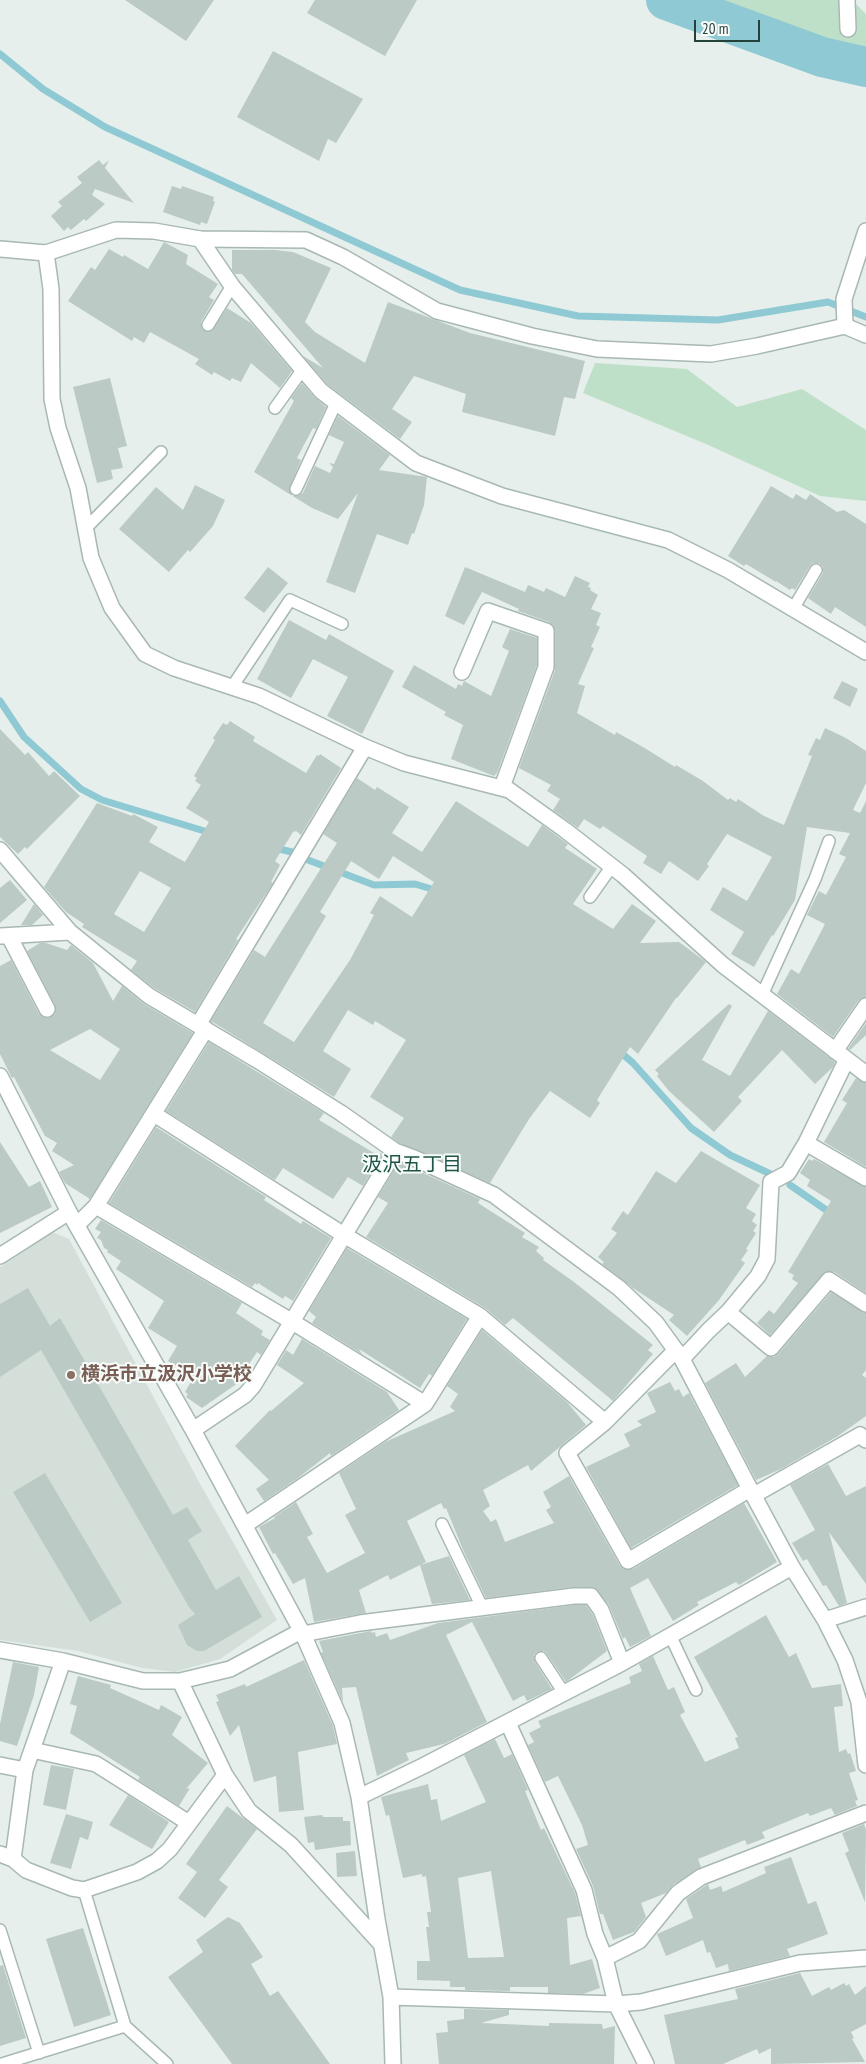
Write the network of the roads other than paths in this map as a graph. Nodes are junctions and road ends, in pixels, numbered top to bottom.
1 (847, 0) edge
2 (848, 28) dead end
3 (866, 231) edge
4 (200, 239) junction
5 (0, 249) edge
6 (46, 253) junction
7 (232, 286) junction
8 (208, 325) dead end
9 (845, 326) junction
10 (866, 335) edge
11 (303, 369) junction
12 (336, 403) junction
13 (275, 408) dead end
14 (161, 452) dead end
15 (296, 489) dead end
16 (86, 528) junction
17 (816, 570) dead end
18 (793, 608) junction
19 (342, 624) dead end
20 (866, 652) edge
21 (462, 672) dead end
22 (232, 687) junction
23 (365, 747) junction
24 (502, 787) junction
25 (829, 841) dead end
26 (0, 850) edge
27 (612, 866) junction
28 (590, 897) dead end
29 (70, 932) junction
30 (5, 936) edge
31 (762, 995) junction
32 (866, 1006) edge
33 (47, 1009) dead end
34 (202, 1027) junction
35 (841, 1056) junction
36 (866, 1074) edge
37 (0, 1076) edge
38 (154, 1114) junction
39 (806, 1143) junction
40 (395, 1151) junction
41 (866, 1178) edge
42 (96, 1206) junction
43 (69, 1212) junction
44 (77, 1226) junction
45 (344, 1235) junction
46 (0, 1256) edge
47 (866, 1304) edge
48 (728, 1312) junction
49 (480, 1316) junction
50 (292, 1322) junction
51 (679, 1355) junction
52 (425, 1404) junction
53 (605, 1422) junction
54 (193, 1430) junction
55 (866, 1440) edge
56 (752, 1492) junction
57 (442, 1524) dead end
58 (245, 1525) junction
59 (792, 1567) junction
60 (866, 1607) edge
61 (482, 1608) junction
62 (825, 1620) junction
63 (302, 1632) junction
64 (670, 1635) junction
65 (0, 1650) edge
66 (541, 1658) dead end
67 (63, 1661) junction
68 (622, 1663) junction
69 (180, 1681) junction
70 (696, 1690) dead end
71 (564, 1693) junction
72 (508, 1723) junction
73 (32, 1750) junction
74 (0, 1764) edge
75 (866, 1765) edge
76 (25, 1770) junction
77 (225, 1776) junction
78 (359, 1797) junction
79 (866, 1813) edge
80 (189, 1823) junction
81 (4, 1857) edge
82 (84, 1890) junction
83 (0, 1930) edge
84 (382, 1945) junction
85 (605, 1958) junction
86 (866, 1958) edge
87 (391, 1997) junction
88 (616, 2004) junction
89 (126, 2026) junction
90 (39, 2053) junction
91 (2, 2064) edge
92 (167, 2064) edge
93 (393, 2064) edge
94 (646, 2064) edge

1 - 2 street
3 - 9 street
4 - 6 street
4 - 7 street
4 - 9 street
5 - 6 street
6 - 16 street
7 - 8 lane
7 - 11 street
9 - 10 street
11 - 12 street
11 - 13 lane
12 - 15 lane
12 - 18 street
14 - 16 lane
16 - 22 street
17 - 18 lane
18 - 20 street
19 - 22 lane
21 - 24 street
22 - 23 street
23 - 24 street
23 - 34 street
24 - 27 street
25 - 31 lane
26 - 29 street
27 - 28 lane
27 - 31 street
29 - 30 street
29 - 34 street
30 - 33 street
31 - 35 street
32 - 35 street
34 - 38 street
34 - 40 street
35 - 36 street
35 - 39 street
37 - 43 street
38 - 42 street
38 - 45 street
39 - 41 street
39 - 48 street
40 - 45 street
40 - 51 street
42 - 44 street
42 - 50 street
43 - 44 street
43 - 46 street
44 - 54 street
45 - 49 street
45 - 50 street
47 - 48 street
48 - 51 street
49 - 52 street
49 - 53 street
50 - 52 street
50 - 54 street
51 - 53 street
51 - 56 street
52 - 58 street
53 - 56 street
54 - 58 street
55 - 56 street
56 - 59 street
57 - 61 lane
58 - 63 street
59 - 62 street
59 - 64 street
60 - 62 street
61 - 63 street
61 - 68 street
62 - 75 street
63 - 69 street
63 - 78 street
64 - 68 street
64 - 70 lane
65 - 67 street
66 - 71 lane
67 - 69 street
67 - 73 street
68 - 71 street
69 - 77 street
71 - 72 street
72 - 78 street
72 - 85 street
73 - 76 street
73 - 80 street
74 - 76 street
76 - 81 street
77 - 80 street
77 - 84 street
78 - 84 street
79 - 85 street
80 - 82 street
81 - 82 street
82 - 89 lane
83 - 90 lane
84 - 87 street
85 - 88 street
86 - 88 street
87 - 88 street
87 - 93 street
88 - 94 street
89 - 90 lane
89 - 92 lane
90 - 91 lane

